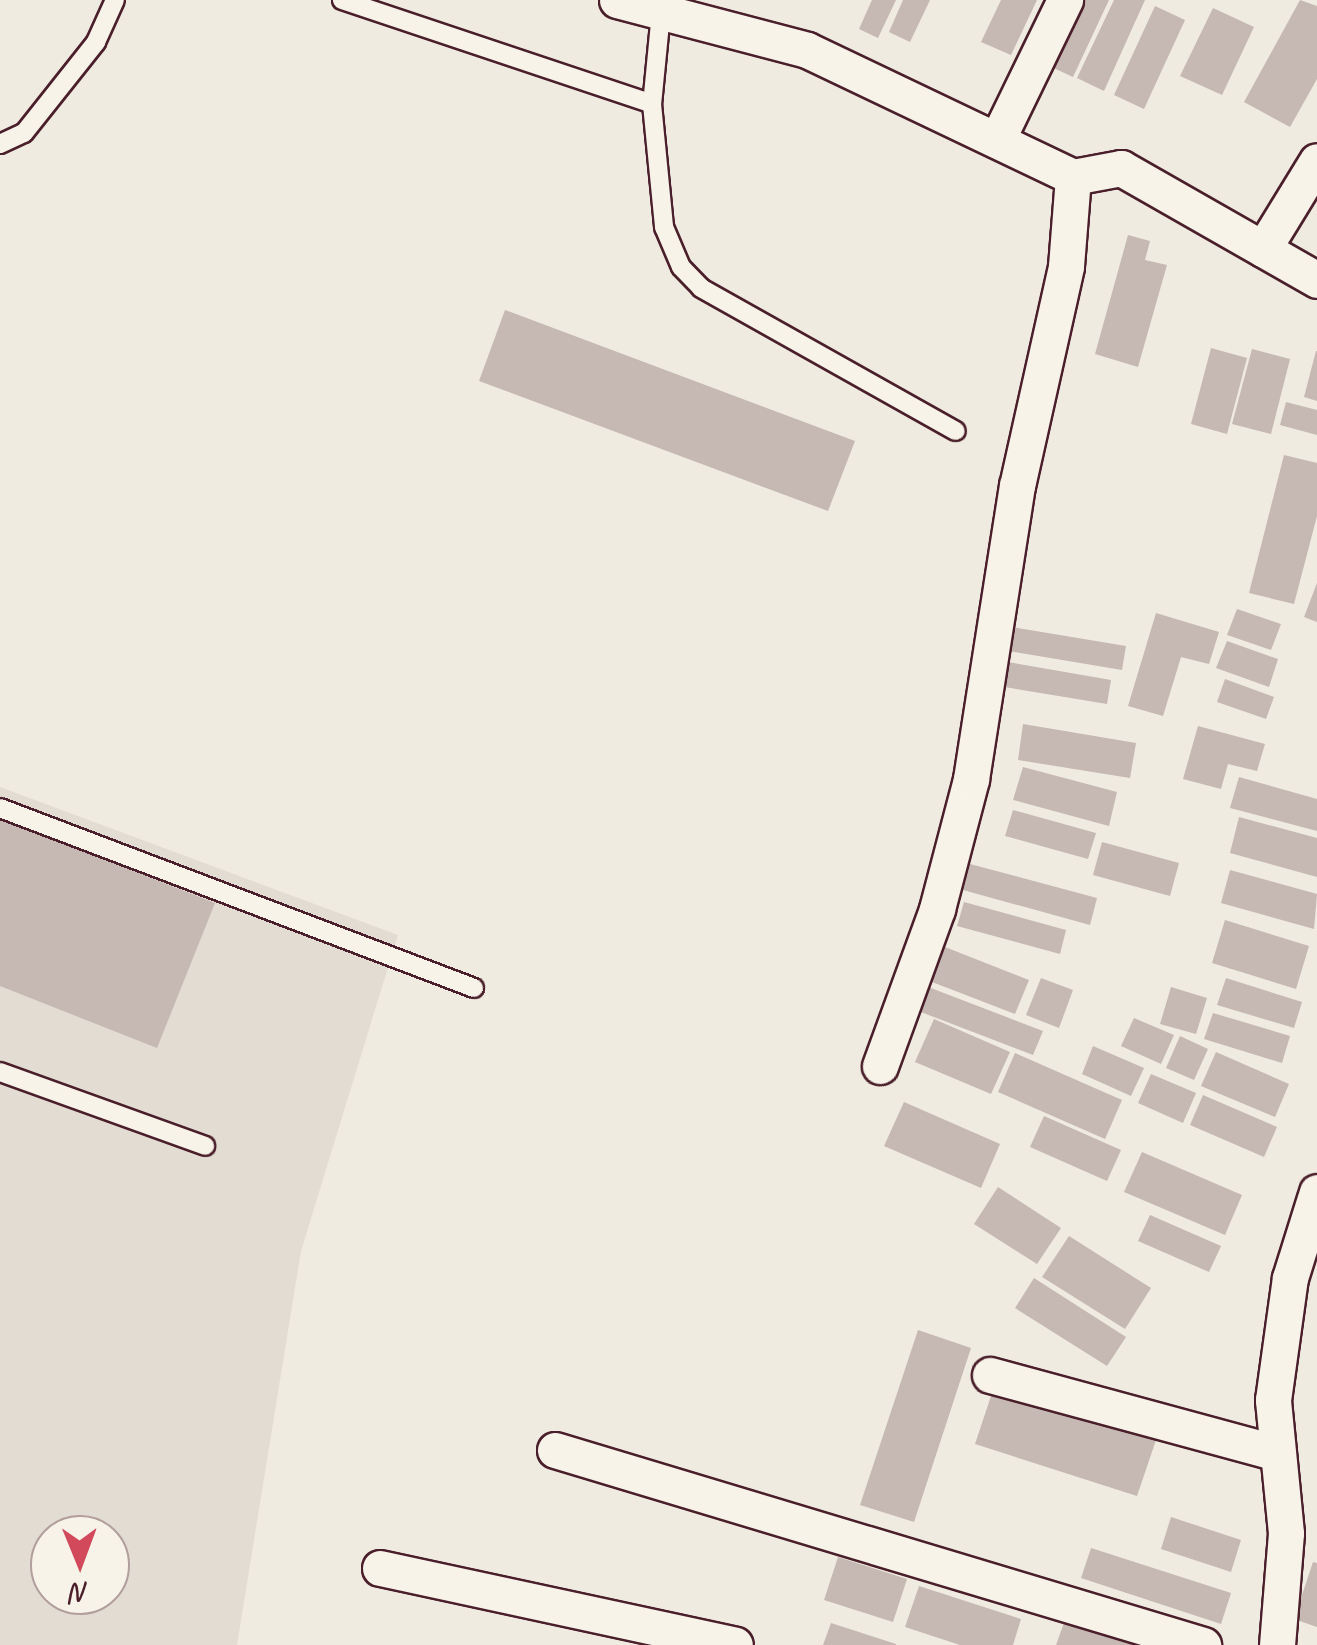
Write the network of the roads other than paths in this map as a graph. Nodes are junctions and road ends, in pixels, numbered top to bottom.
1 (115, 0) edge
2 (342, 0) edge
3 (617, 0) edge
4 (1065, 0) edge
5 (662, 13) junction
6 (652, 104) junction
7 (998, 140) junction
8 (0, 144) edge
9 (1317, 160) edge
10 (1073, 177) junction
11 (1263, 249) junction
12 (1317, 280) edge
13 (956, 430) dead end
14 (0, 808) edge
15 (474, 988) dead end
16 (880, 1066) dead end
17 (0, 1072) edge
18 (205, 1146) dead end
19 (1317, 1192) edge
20 (990, 1375) dead end
21 (554, 1450) dead end
22 (1278, 1453) junction
23 (380, 1568) dead end
24 (735, 1645) edge
25 (1203, 1645) edge
26 (1277, 1645) edge

1 - 8 lane
2 - 6 lane
3 - 5 street
4 - 7 street
5 - 6 lane
5 - 7 street
6 - 13 lane
7 - 10 street
9 - 11 street
10 - 11 street
10 - 16 street
11 - 12 street
14 - 15 lane
17 - 18 lane
19 - 22 street
20 - 22 street
21 - 25 street
22 - 26 street
23 - 24 street

